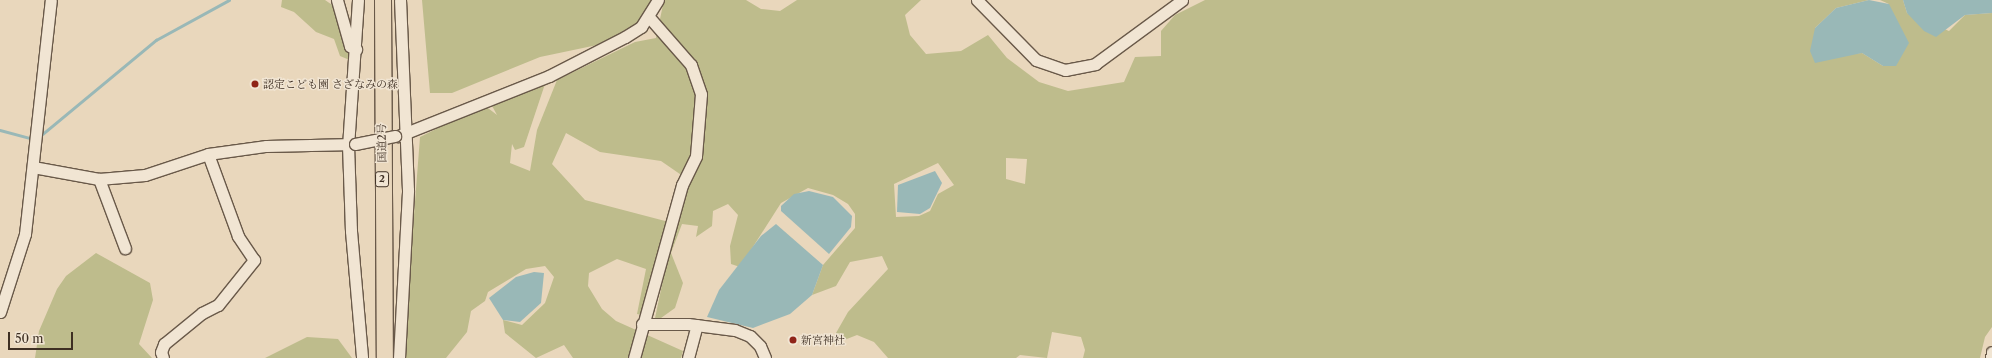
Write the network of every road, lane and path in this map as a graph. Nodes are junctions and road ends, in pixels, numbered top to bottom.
1 (51, 0) edge
2 (337, 0) edge
3 (358, 0) edge
4 (383, 0) edge
5 (400, 0) edge
6 (658, 0) edge
7 (977, 0) edge
8 (1182, 0) edge
9 (649, 17) junction
10 (356, 50) junction
11 (400, 135) junction
12 (352, 144) junction
13 (208, 154) junction
14 (33, 167) junction
15 (99, 179) junction
16 (125, 248) dead end
17 (0, 312) edge
18 (642, 324) junction
19 (696, 325) junction
20 (1992, 352) edge
21 (164, 358) edge
22 (362, 358) edge
23 (385, 358) edge
24 (399, 358) edge
25 (634, 358) edge
26 (688, 358) edge
27 (765, 358) edge
28 (1991, 358) edge

1 - 14 street
2 - 10 street
3 - 10 street
4 - 23 highway, 国道2号 / 2
5 - 11 street
6 - 9 street
7 - 8 street
9 - 11 street
9 - 18 street
10 - 12 street
11 - 12 street, bridge
11 - 24 street
12 - 13 street
12 - 22 street
13 - 15 street
13 - 21 street
14 - 15 street
14 - 17 street
15 - 16 street
18 - 19 street
18 - 25 street
19 - 26 street
19 - 27 street
20 - 28 street

